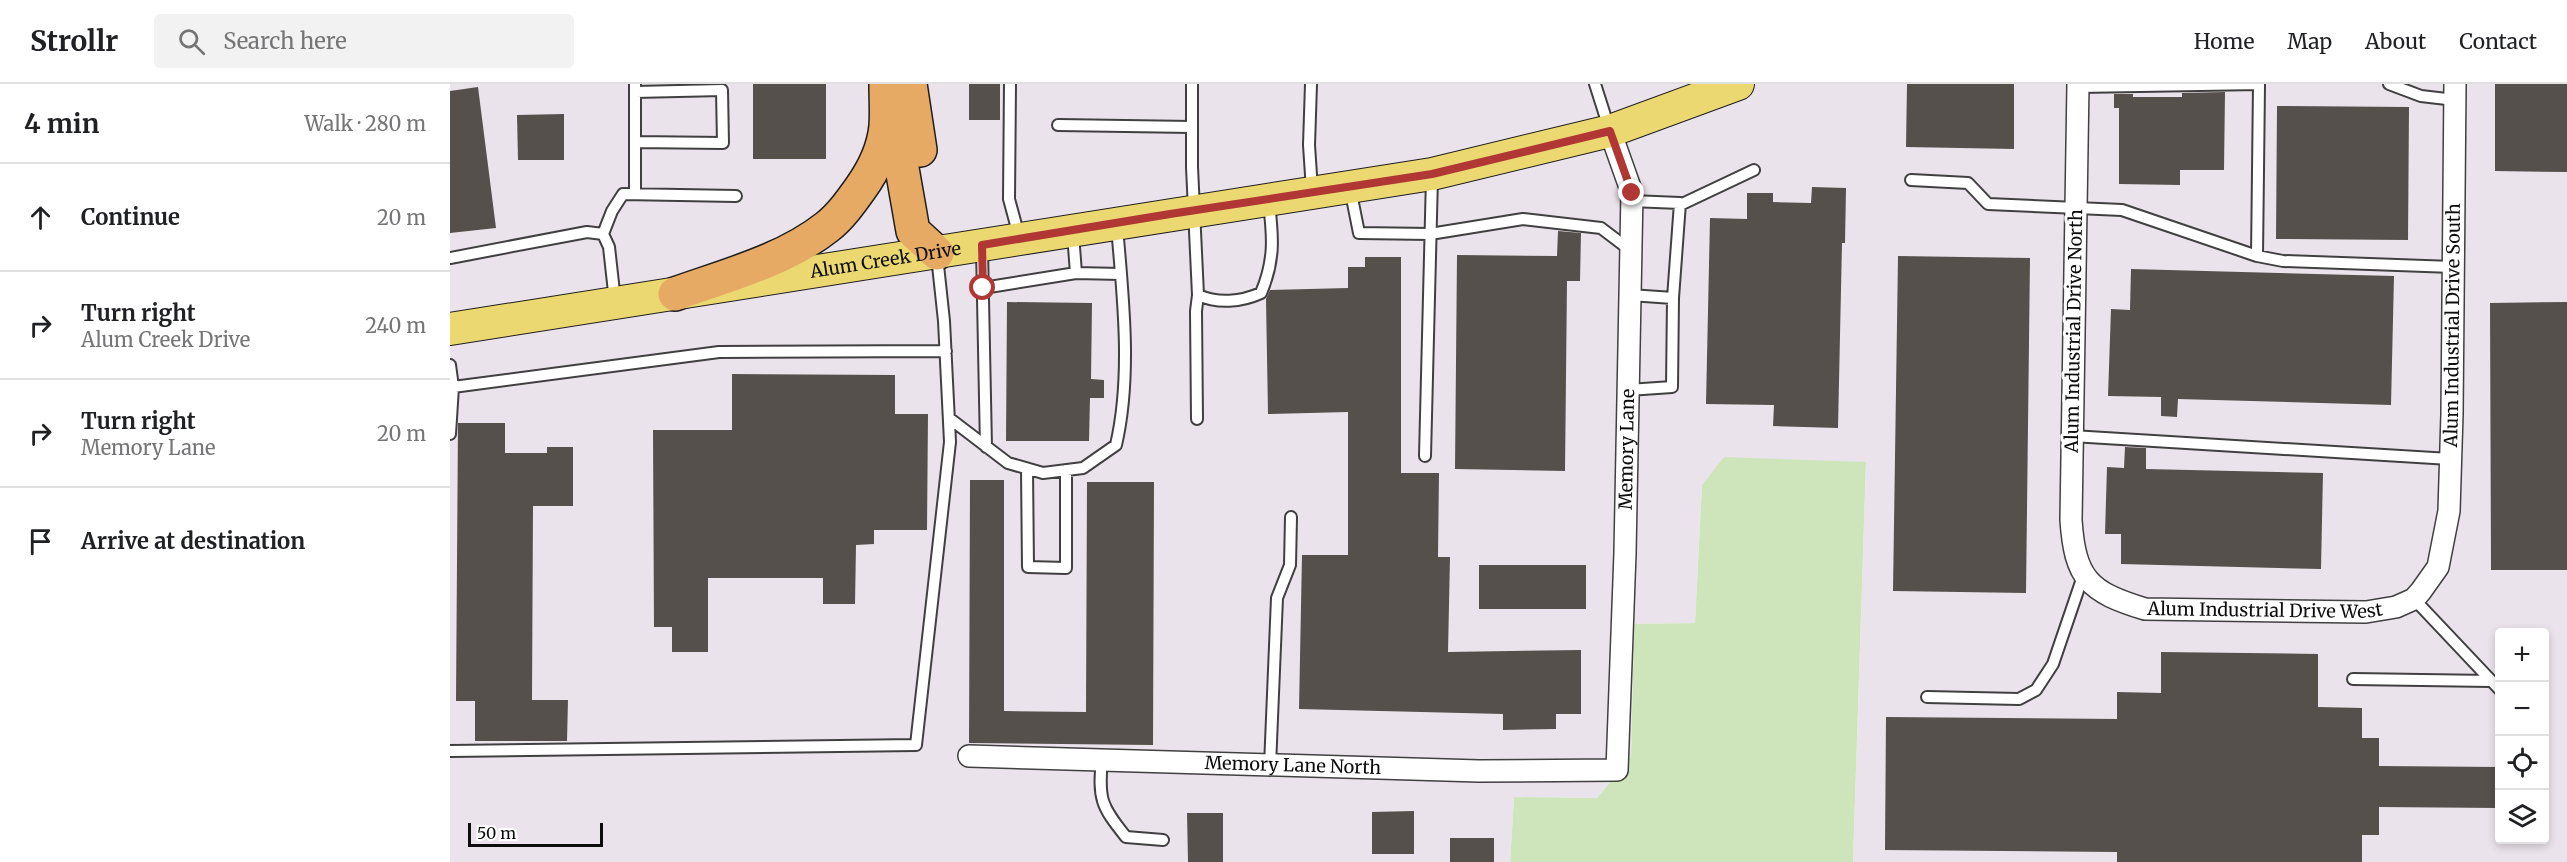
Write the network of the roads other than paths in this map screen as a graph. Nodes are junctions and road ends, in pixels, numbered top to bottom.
1 (887, 84) edge
2 (910, 84) edge
3 (1010, 84) edge
4 (1192, 84) edge
5 (1311, 84) edge
6 (1595, 84) edge
7 (1738, 84) edge
8 (2389, 84) edge
9 (2259, 85) edge
10 (2078, 86) edge
11 (635, 88) edge
12 (2455, 92) edge
13 (1058, 124) dead end
14 (1192, 127) junction
15 (1610, 131) junction
16 (634, 142) junction
17 (1754, 170) dead end
18 (1432, 174) junction
19 (1911, 180) dead end
20 (1350, 188) junction
21 (634, 193) junction
22 (1313, 193) junction
23 (736, 196) dead end
24 (1269, 200) junction
25 (1632, 201) junction
26 (1680, 205) junction
27 (2077, 209) junction
28 (1195, 210) junction
29 (1117, 223) junction
30 (1073, 230) junction
31 (603, 234) junction
32 (1430, 234) junction
33 (1020, 239) junction
34 (982, 245) junction
35 (1630, 250) junction
36 (937, 253) junction
37 (2257, 256) junction
38 (450, 258) edge
39 (2453, 267) junction
40 (1076, 273) junction
41 (1121, 274) junction
42 (983, 288) junction
43 (675, 294) junction
44 (1198, 296) junction
45 (1629, 296) junction
46 (1673, 298) junction
47 (615, 303) junction
48 (450, 329) edge
49 (946, 351) junction
50 (450, 365) edge
51 (453, 387) junction
52 (1628, 390) junction
53 (949, 418) junction
54 (1197, 419) dead end
55 (450, 434) edge
56 (2072, 436) junction
57 (986, 447) junction
58 (1425, 456) dead end
59 (2450, 459) junction
60 (1028, 469) junction
61 (1066, 470) junction
62 (1291, 517) dead end
63 (2083, 576) junction
64 (2414, 599) junction
65 (2353, 679) dead end
66 (2491, 681) junction
67 (2495, 686) edge
68 (1927, 697) dead end
69 (450, 751) edge
70 (969, 756) dead end
71 (1102, 759) junction
72 (1270, 766) junction
73 (1617, 770) joint
74 (1163, 840) dead end

1 - 36 highway
1 - 43 highway
2 - 36 highway
3 - 33 lane
4 - 14 lane
5 - 22 lane
6 - 15 lane
7 - 15 main road, Alum Creek Drive
8 - 12 lane
9 - 10 lane
9 - 37 lane
10 - 27 street, Alum Industrial Drive North
11 - 16 lane
11 - 16 lane
12 - 39 street, Alum Industrial Drive South
13 - 14 lane
14 - 28 lane
15 - 18 main road, Alum Creek Drive
15 - 25 street, Memory Lane
16 - 21 lane
17 - 26 lane
18 - 20 main road, Alum Creek Drive
18 - 32 lane
19 - 27 lane
20 - 22 main road, Alum Creek Drive
20 - 32 lane
21 - 23 lane
21 - 31 lane
22 - 24 main road, Alum Creek Drive
24 - 28 main road, Alum Creek Drive
24 - 44 lane
25 - 26 lane
25 - 35 street, Memory Lane
26 - 46 lane
27 - 37 lane
27 - 56 street, Alum Industrial Drive North
28 - 29 main road, Alum Creek Drive
28 - 44 lane
29 - 30 main road, Alum Creek Drive
29 - 41 lane
30 - 33 main road, Alum Creek Drive
30 - 40 lane
31 - 38 lane
31 - 47 lane
32 - 35 lane
32 - 58 lane
33 - 34 main road, Alum Creek Drive
34 - 36 main road, Alum Creek Drive
34 - 42 lane
35 - 45 street, Memory Lane
36 - 43 main road, Alum Creek Drive
36 - 49 lane
37 - 39 lane
39 - 59 street, Alum Industrial Drive South
40 - 41 lane
40 - 42 lane
41 - 61 lane
42 - 57 lane
43 - 47 main road, Alum Creek Drive
44 - 54 lane
45 - 46 lane
45 - 52 street, Memory Lane
46 - 52 lane
47 - 48 main road, Alum Creek Drive
49 - 51 lane
49 - 53 lane
50 - 51 lane
51 - 55 lane
52 - 73 street, Memory Lane
53 - 57 lane
53 - 69 lane
56 - 59 lane
56 - 63 street, Alum Industrial Drive North
57 - 60 lane
59 - 64 street, Alum Industrial Drive South
60 - 61 lane
60 - 61 lane
62 - 72 lane
63 - 64 street, Alum Industrial Drive West
63 - 68 lane
64 - 66 lane
65 - 66 lane
66 - 67 lane
70 - 71 street, Memory Lane North
71 - 72 street, Memory Lane North
71 - 74 lane
72 - 73 street, Memory Lane North

